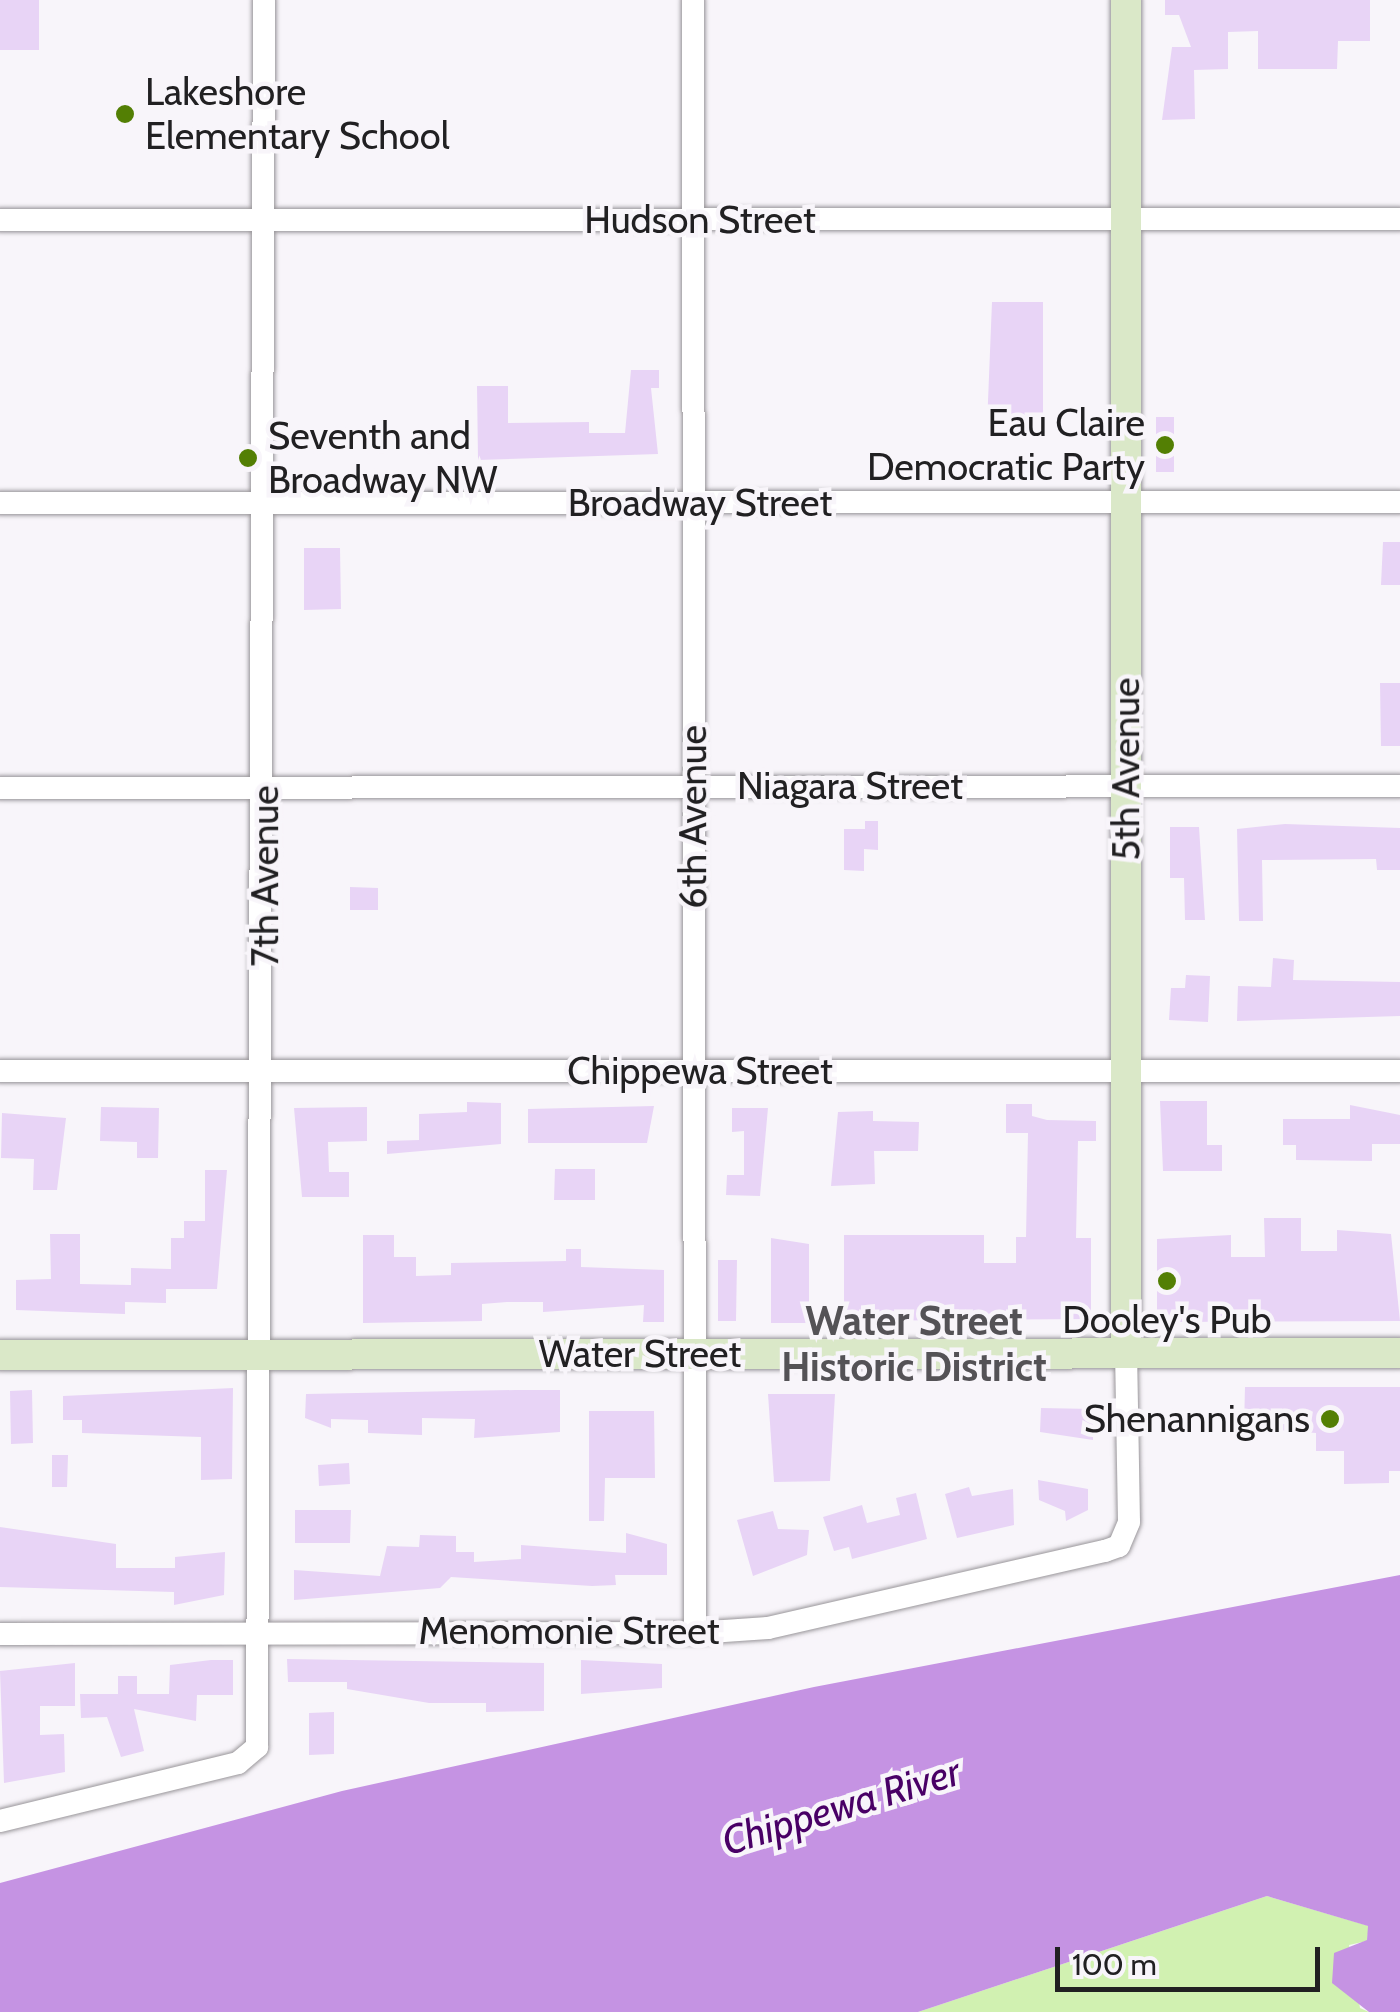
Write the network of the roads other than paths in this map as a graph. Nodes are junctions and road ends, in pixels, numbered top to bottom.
1 (264, 0) edge
2 (693, 0) edge
3 (1126, 0) edge
4 (0, 220) edge
5 (265, 220) junction
6 (692, 220) junction
7 (1125, 220) junction
8 (1400, 220) edge
9 (692, 502) junction
10 (1400, 502) edge
11 (0, 503) edge
12 (1127, 504) junction
13 (264, 505) junction
14 (693, 786) junction
15 (1126, 786) junction
16 (1400, 786) edge
17 (0, 788) edge
18 (266, 789) junction
19 (691, 1070) junction
20 (0, 1071) edge
21 (265, 1071) junction
22 (1126, 1071) junction
23 (1400, 1071) edge
24 (1126, 1353) junction
25 (1400, 1353) edge
26 (266, 1354) junction
27 (694, 1354) junction
28 (0, 1355) edge
29 (1125, 1538) joint
30 (260, 1633) junction
31 (695, 1633) junction
32 (0, 1634) edge
33 (0, 1821) edge

1 - 5 street, 7th Avenue
2 - 6 street, 6th Avenue
3 - 7 main road, 5th Avenue
4 - 5 street, Hudson Street
5 - 6 street, Hudson Street
5 - 13 street, 7th Avenue
6 - 7 street, Hudson Street
6 - 9 street, 6th Avenue
7 - 8 street, Hudson Street
7 - 12 main road, 5th Avenue
9 - 12 street, Broadway Street
9 - 13 street, Broadway Street
9 - 14 street, 6th Avenue
10 - 12 street, Broadway Street
11 - 13 street, Broadway Street
12 - 15 main road, 5th Avenue
13 - 18 street, 7th Avenue
14 - 15 street, Niagara Street
14 - 18 street, Niagara Street
14 - 19 street, 6th Avenue
15 - 16 street, Niagara Street
15 - 22 main road, 5th Avenue
17 - 18 street, Niagara Street
18 - 21 street, 7th Avenue
19 - 21 street, Chippewa Street
19 - 22 street, Chippewa Street
19 - 27 street, 6th Avenue
20 - 21 street, Chippewa Street
21 - 26 street, 7th Avenue
22 - 23 street, Chippewa Street
22 - 24 main road, 5th Avenue
24 - 25 main road, Water Street
24 - 27 main road, Water Street
24 - 29 street, 5th Avenue
26 - 27 main road, Water Street
26 - 28 main road, Water Street
26 - 30 street, 7th Avenue
27 - 31 street, 6th Avenue
29 - 31 street, Menomonie Street
30 - 31 street, Menomonie Street
30 - 32 street, Menomonie Street
30 - 33 street, 7th Avenue

